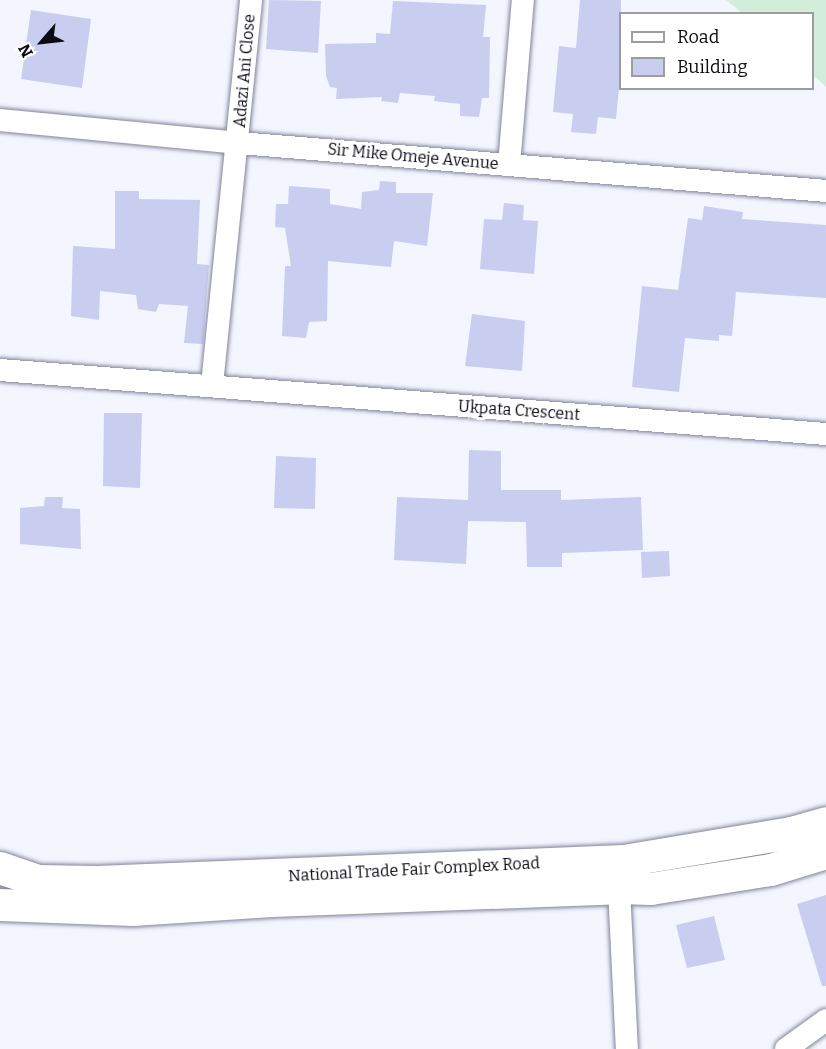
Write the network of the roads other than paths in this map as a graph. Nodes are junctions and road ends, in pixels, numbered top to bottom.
1 (251, 0) edge
2 (523, 0) edge
3 (0, 120) edge
4 (239, 143) junction
5 (510, 165) junction
6 (826, 191) edge
7 (0, 370) edge
8 (213, 385) junction
9 (826, 434) edge
10 (826, 823) edge
11 (826, 853) edge
12 (0, 868) edge
13 (619, 888) junction
14 (0, 905) edge
15 (826, 1020) edge
16 (627, 1049) edge
17 (786, 1049) edge

1 - 4 street, Adazi Ani Close
2 - 5 street
3 - 4 street, Sir Mike Omeje Avenue
4 - 5 street, Sir Mike Omeje Avenue
4 - 8 street
5 - 6 street, Sir Mike Omeje Avenue
7 - 8 street, Ukpata Crescent
8 - 9 street, Ukpata Crescent
10 - 12 main road, National Trade Fair Complex Road
11 - 13 main road, National Trade Fair Complex Road
13 - 14 main road, National Trade Fair Complex Road
13 - 16 street
15 - 17 street

